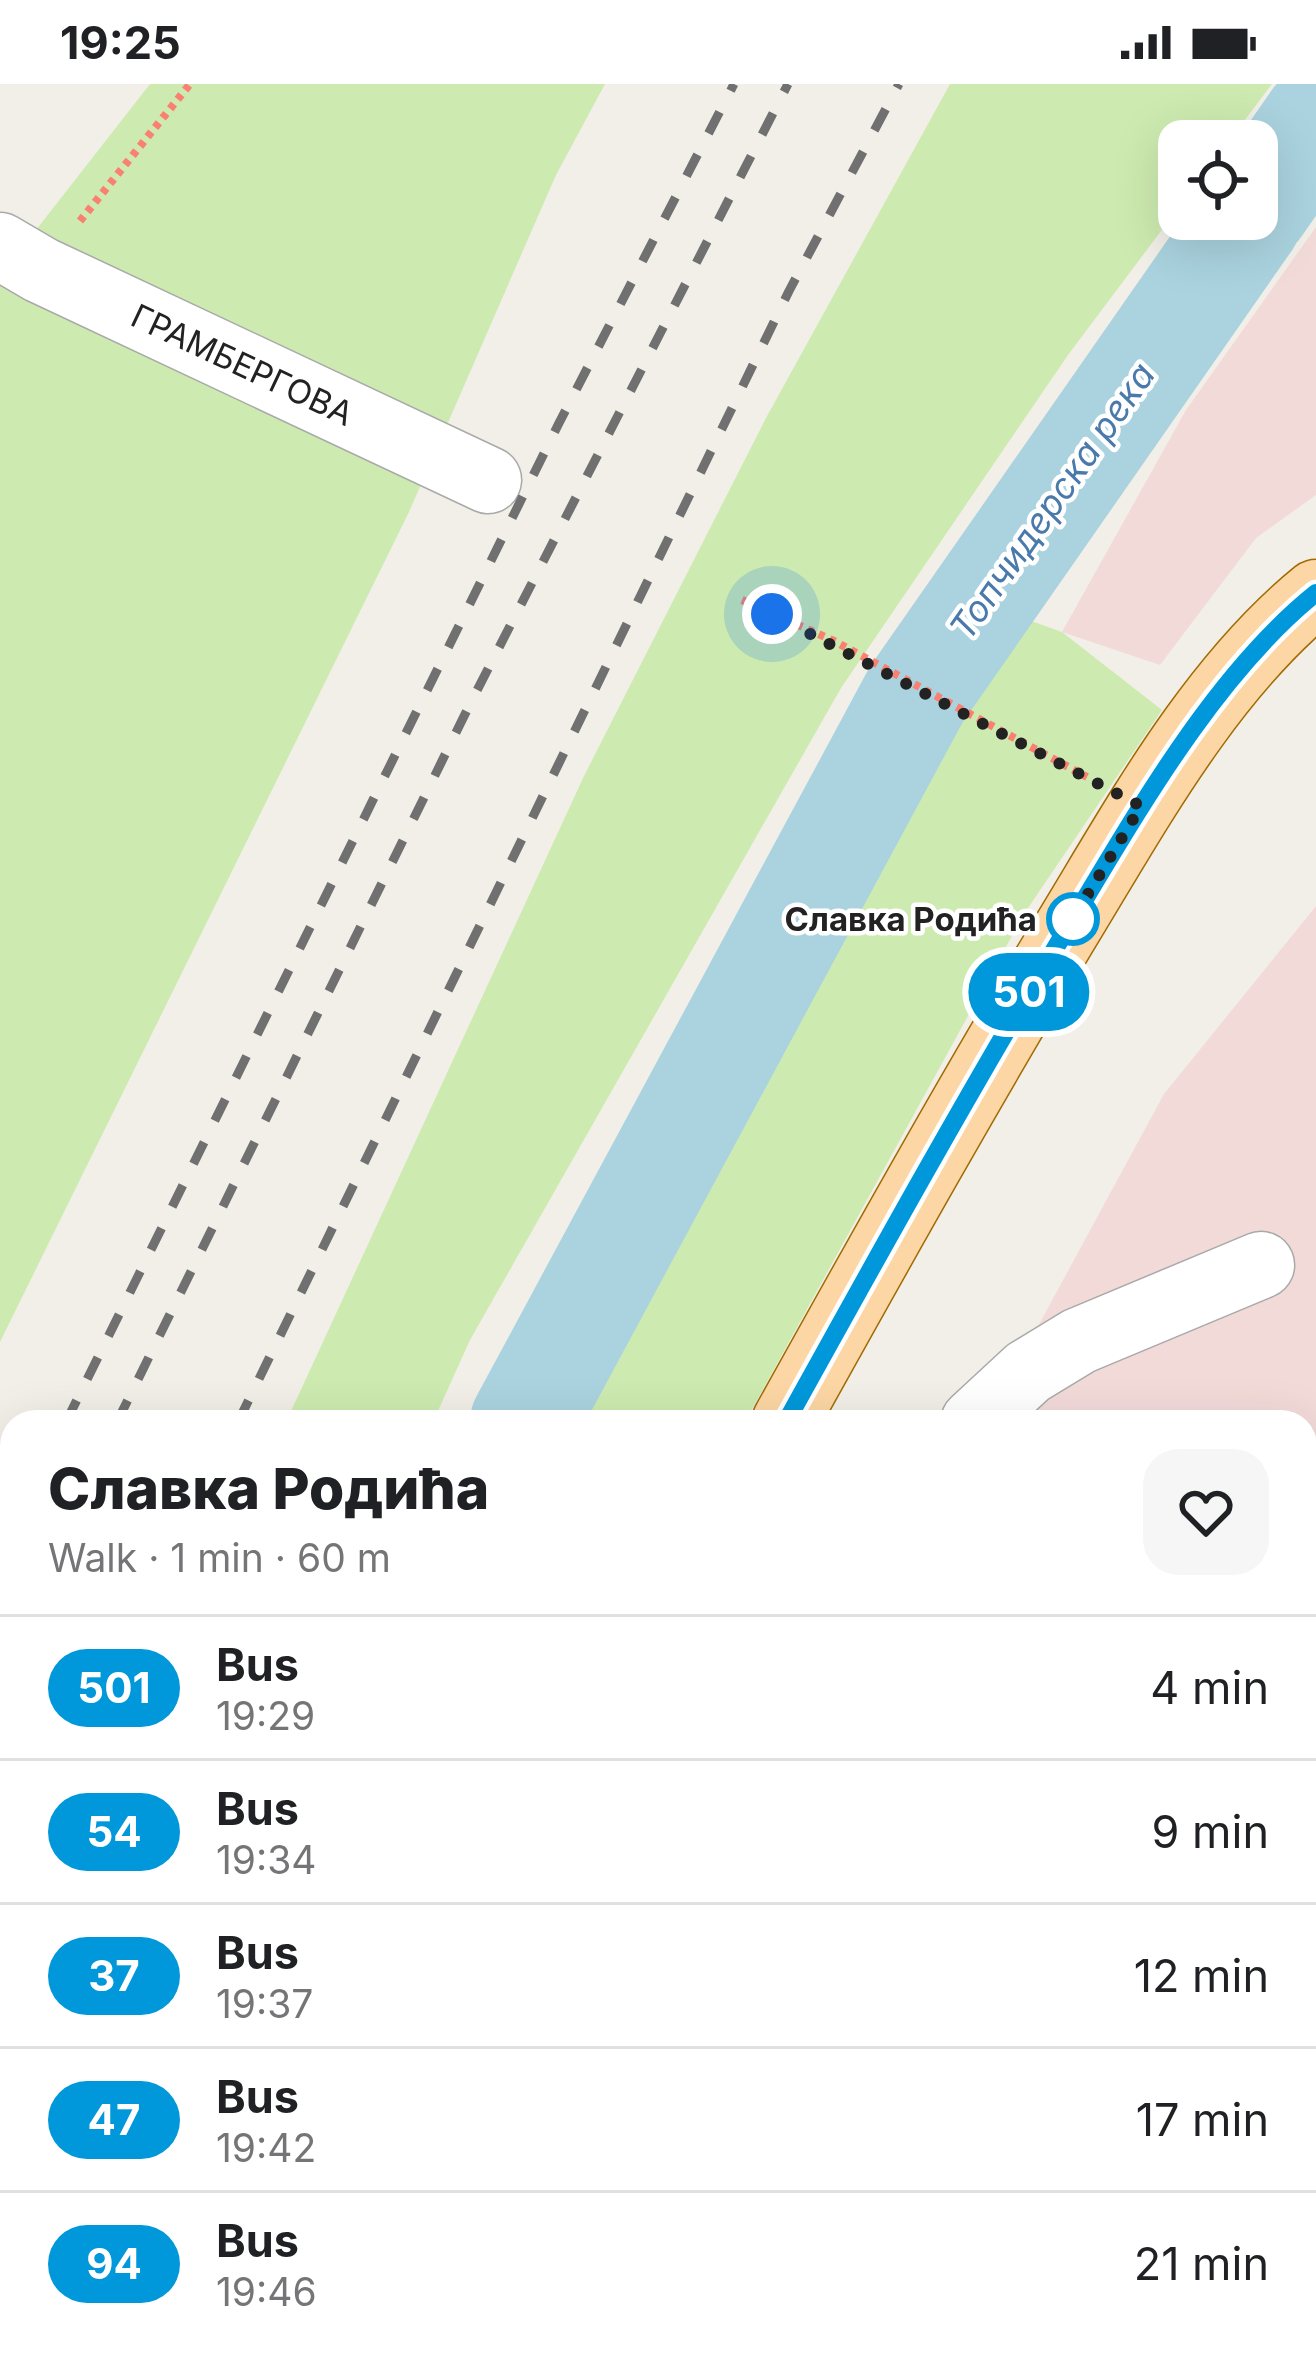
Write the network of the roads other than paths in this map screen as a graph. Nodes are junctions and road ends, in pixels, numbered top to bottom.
1 (20, 258) edge
2 (488, 480) dead end
3 (1316, 593) edge
4 (1261, 1265) dead end
5 (792, 1410) edge
6 (987, 1410) edge

1 - 2 street, ГРАМБЕРГОВА
3 - 5 main road
4 - 6 street

